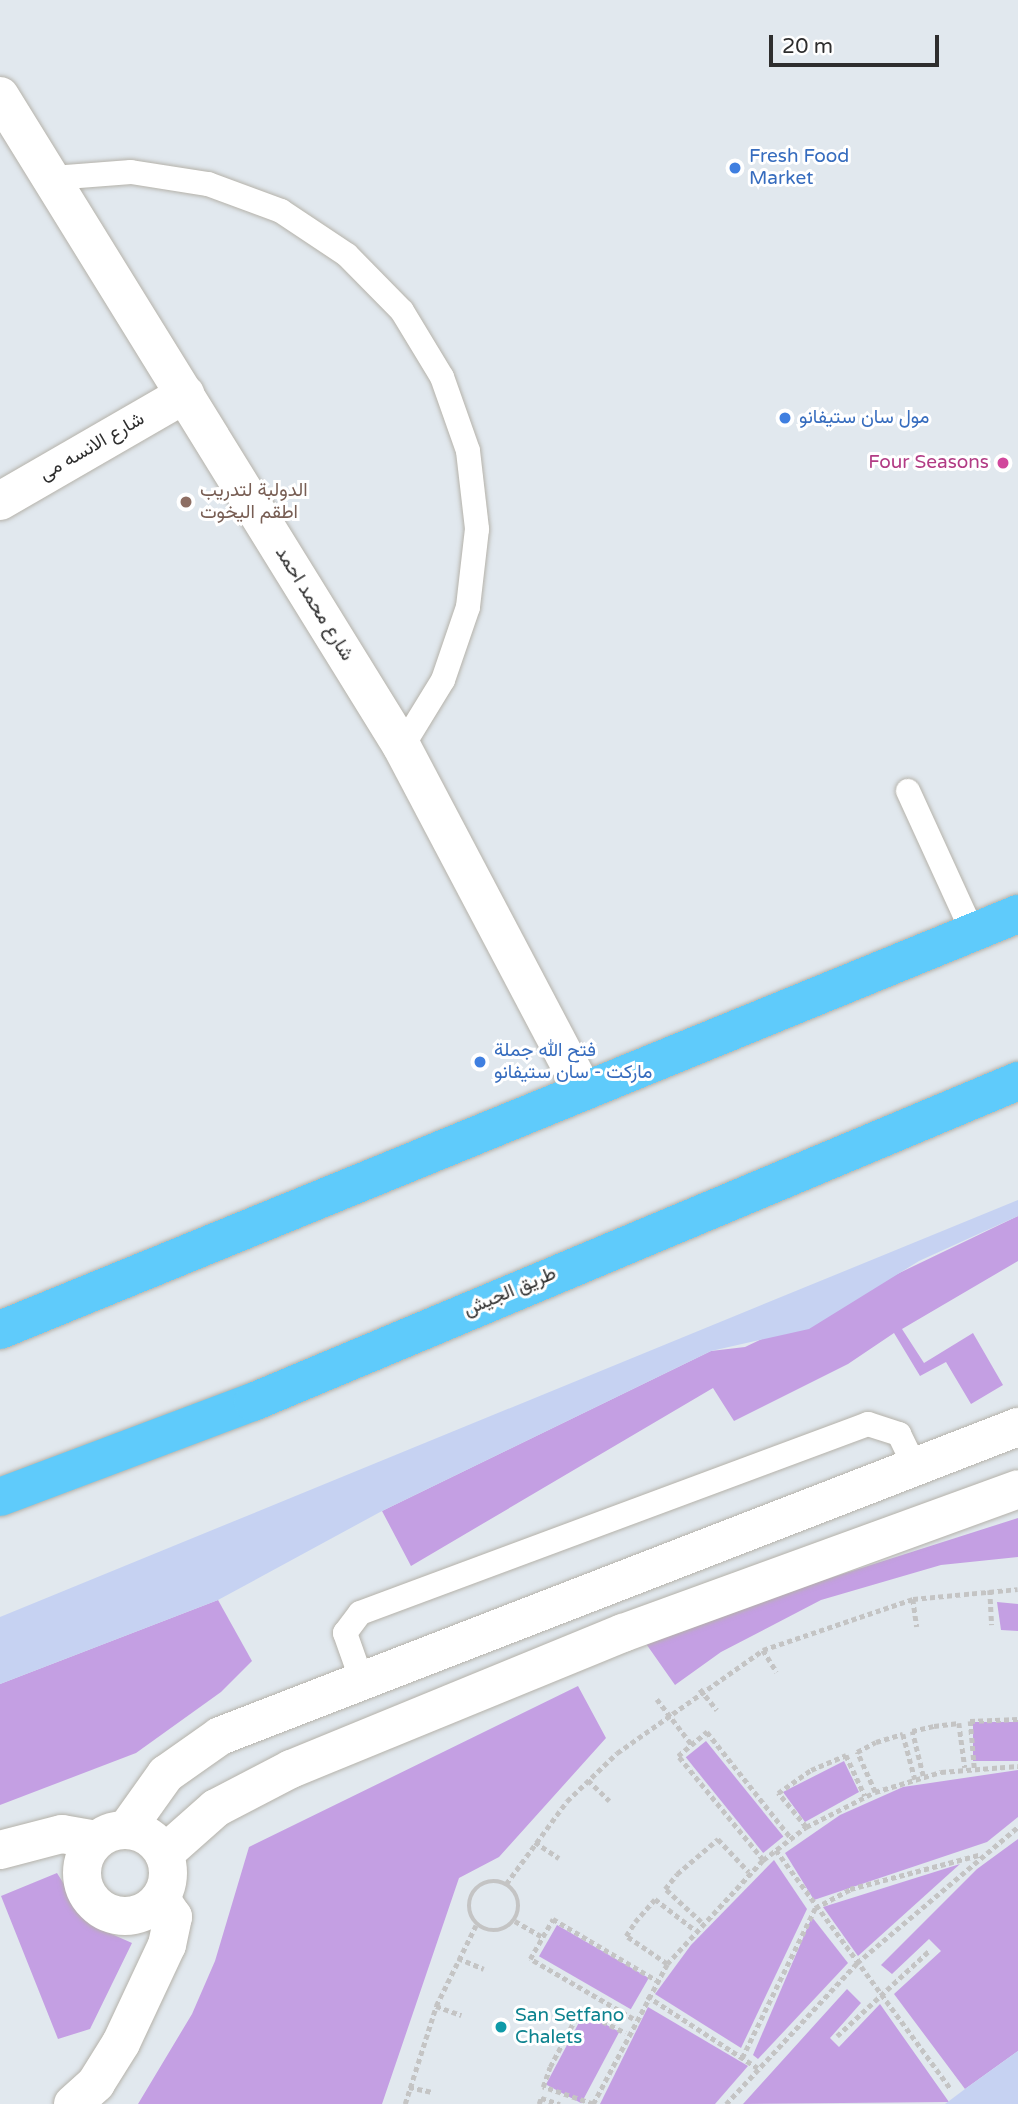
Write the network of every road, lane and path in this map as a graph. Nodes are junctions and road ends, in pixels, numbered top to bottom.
1 (0, 96) edge
2 (53, 178) junction
3 (185, 394) junction
4 (0, 501) edge
5 (402, 747) junction
6 (908, 791) dead end
7 (1018, 914) edge
8 (972, 931) junction
9 (1018, 1081) edge
10 (582, 1089) junction
11 (0, 1329) edge
12 (1018, 1427) edge
13 (915, 1467) junction
14 (1018, 1489) edge
15 (0, 1497) edge
16 (1018, 1589) edge
17 (990, 1590) junction
18 (913, 1599) junction
19 (992, 1625) dead end
20 (917, 1627) dead end
21 (763, 1650) junction
22 (777, 1672) dead end
23 (362, 1681) junction
24 (700, 1689) junction
25 (657, 1699) dead end
26 (717, 1710) dead end
27 (667, 1712) junction
28 (1018, 1719) edge
29 (692, 1745) junction
30 (1018, 1766) edge
31 (965, 1768) junction
32 (974, 1768) junction
33 (923, 1776) junction
34 (915, 1779) junction
35 (587, 1780) junction
36 (875, 1791) junction
37 (865, 1796) junction
38 (610, 1801) dead end
39 (806, 1827) junction
40 (1018, 1827) edge
41 (111, 1835) junction
42 (791, 1838) junction
43 (535, 1842) junction
44 (0, 1850) edge
45 (776, 1850) junction
46 (164, 1854) junction
47 (983, 1854) junction
48 (559, 1858) dead end
49 (763, 1860) junction
50 (749, 1872) junction
51 (506, 1884) junction
52 (161, 1899) junction
53 (815, 1908) junction
54 (515, 1921) junction
55 (701, 1922) junction
56 (475, 1925) junction
57 (695, 1930) junction
58 (543, 1937) junction
59 (930, 1950) dead end
60 (458, 1958) junction
61 (667, 1964) junction
62 (857, 1964) junction
63 (484, 1969) dead end
64 (656, 1980) junction
65 (881, 1995) junction
66 (647, 1996) junction
67 (436, 2006) junction
68 (461, 2015) dead end
69 (633, 2019) junction
70 (626, 2033) junction
71 (837, 2036) dead end
72 (743, 2058) junction
73 (758, 2068) junction
74 (409, 2087) junction
75 (950, 2088) dead end
76 (433, 2092) dead end
77 (73, 2104) edge
78 (405, 2104) edge
79 (539, 2104) edge
80 (560, 2104) edge
81 (593, 2104) edge
82 (726, 2104) edge

1 - 2 street, شارع محمد احمد
2 - 3 street, شارع محمد احمد
2 - 5 lane
3 - 4 street, شارع الانسه مى
3 - 5 street, شارع محمد احمد
5 - 10 street, شارع محمد احمد
6 - 8 lane
7 - 8 highway
8 - 10 highway
9 - 15 highway, طريق الجيش
10 - 11 highway
12 - 13 street
13 - 23 street
13 - 23 lane
14 - 46 street
16 - 17 path
17 - 18 path
17 - 19 path
18 - 20 path
18 - 21 path
21 - 22 path
21 - 24 path
23 - 41 street
24 - 26 path
24 - 27 path
25 - 27 path
27 - 29 path
27 - 35 path
28 - 32 path
29 - 42 path
29 - 49 path
30 - 32 path
31 - 32 path
31 - 33 path
31 - 33 path
33 - 34 path
34 - 36 path
34 - 36 path
35 - 38 path
35 - 43 path
36 - 37 path
37 - 39 path
37 - 39 path
39 - 42 path
40 - 47 path
41 - 44 street
41 - 46 street
41 - 52 street
42 - 45 path
43 - 48 path
43 - 51 path
45 - 49 path
45 - 53 path
46 - 52 street
47 - 53 path
47 - 62 path
49 - 50 path
50 - 55 path
50 - 55 path
51 - 54 path
51 - 56 path
52 - 77 street
53 - 62 path
53 - 72 path
54 - 56 path
54 - 58 path
55 - 57 path
56 - 60 path
57 - 61 path
57 - 61 path
58 - 64 path
58 - 69 path
59 - 65 path
60 - 63 path
60 - 67 path
61 - 64 path
62 - 65 path
62 - 73 path
64 - 66 path
65 - 71 path
65 - 75 path
66 - 69 path
66 - 72 path
67 - 68 path
67 - 74 path
69 - 70 path
70 - 81 path
70 - 81 path
72 - 73 path
73 - 82 path
74 - 76 path
74 - 78 path
79 - 80 path

